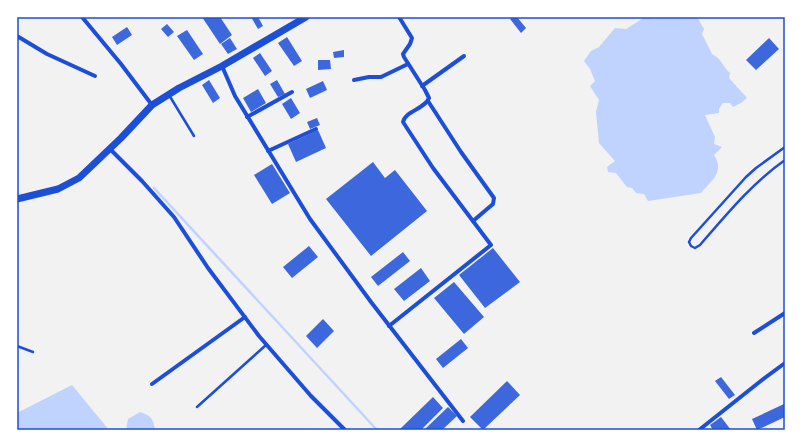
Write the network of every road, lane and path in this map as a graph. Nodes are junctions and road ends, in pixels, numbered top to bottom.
1 (82, 17) edge
2 (305, 17) edge
3 (399, 17) edge
4 (17, 36) edge
5 (464, 56) dead end
6 (408, 64) junction
7 (222, 66) junction
8 (95, 76) dead end
9 (354, 80) dead end
10 (422, 86) junction
11 (292, 92) dead end
12 (169, 95) junction
13 (428, 101) junction
14 (152, 105) junction
15 (247, 117) junction
16 (316, 129) dead end
17 (194, 136) dead end
18 (785, 147) edge
19 (110, 148) junction
20 (268, 152) junction
21 (785, 160) edge
22 (17, 199) edge
23 (473, 221) junction
24 (785, 313) edge
25 (245, 317) junction
26 (390, 326) junction
27 (754, 333) dead end
28 (266, 345) junction
29 (17, 346) edge
30 (33, 352) dead end
31 (785, 363) edge
32 (152, 384) dead end
33 (197, 407) dead end
34 (463, 421) dead end
35 (345, 430) edge
36 (699, 430) edge

1 - 14 street
2 - 7 main road
3 - 6 street
4 - 8 street
5 - 10 street
6 - 9 street
6 - 10 street
7 - 12 main road
7 - 15 street
10 - 13 street
11 - 15 street
12 - 14 main road
12 - 17 lane
13 - 23 street
13 - 23 street
14 - 19 main road
15 - 20 street
16 - 20 street
18 - 21 lane
19 - 22 main road
19 - 25 street
20 - 26 street
23 - 26 street
24 - 27 street
25 - 28 street
25 - 32 street
26 - 34 street
28 - 33 lane
28 - 35 street
29 - 30 lane
31 - 36 street

